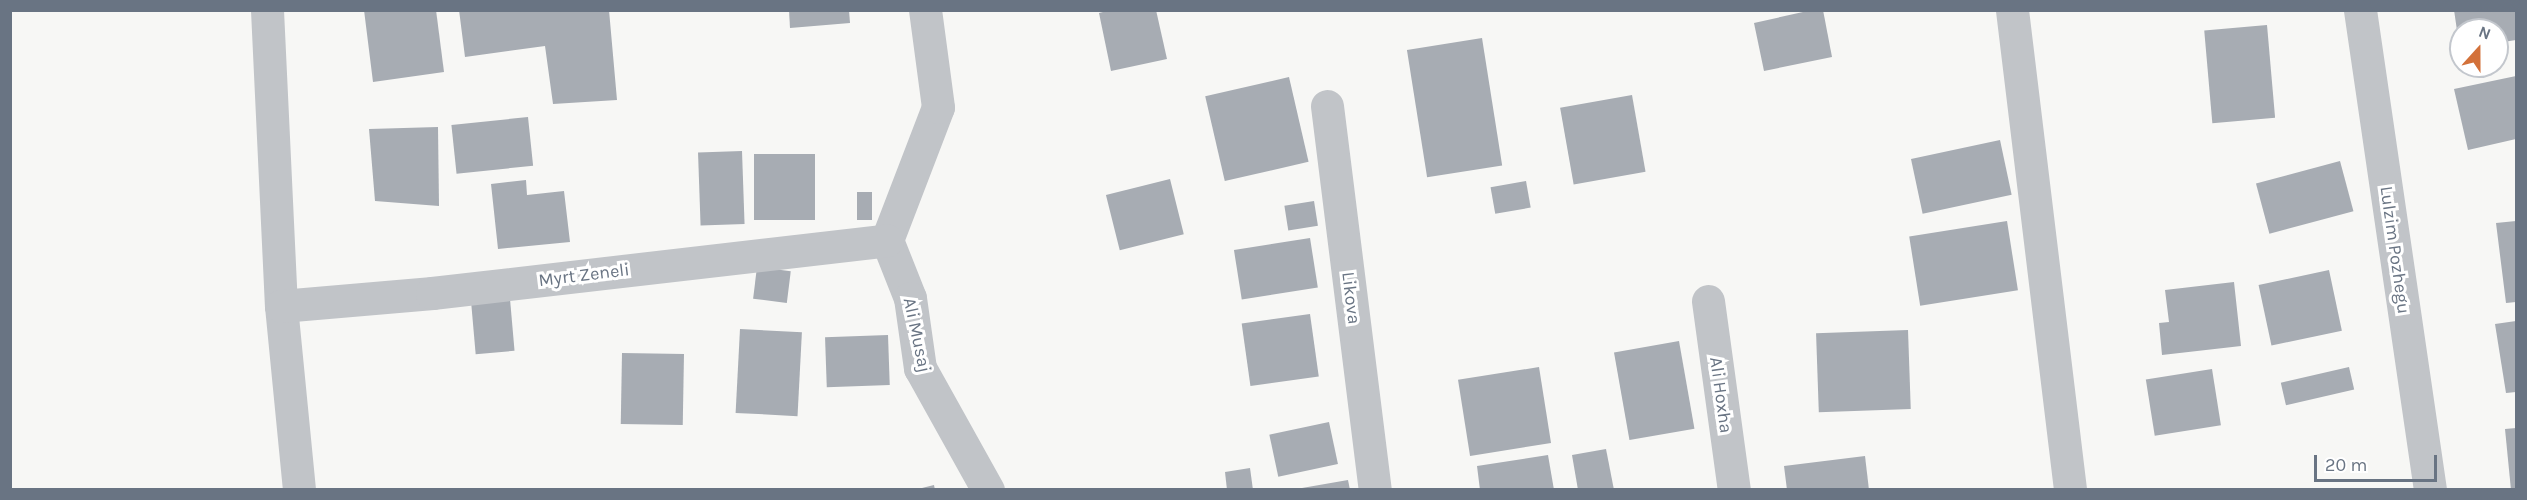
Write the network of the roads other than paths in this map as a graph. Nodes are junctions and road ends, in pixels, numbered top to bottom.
1 (267, 10) edge
2 (925, 10) edge
3 (2012, 10) edge
4 (2360, 10) edge
5 (1327, 106) dead end
6 (887, 240) junction
7 (1708, 301) dead end
8 (281, 306) junction
9 (299, 489) edge
10 (988, 489) edge
11 (1375, 489) edge
12 (1734, 489) edge
13 (2070, 489) edge
14 (2430, 489) edge

1 - 8 street
2 - 6 street
3 - 13 street
4 - 14 street, Lulzim Pozhegu
5 - 11 street, Likova
6 - 8 street, Myrt Zeneli
6 - 10 street, Ali Musaj
7 - 12 street, Ali Hoxha
8 - 9 street

